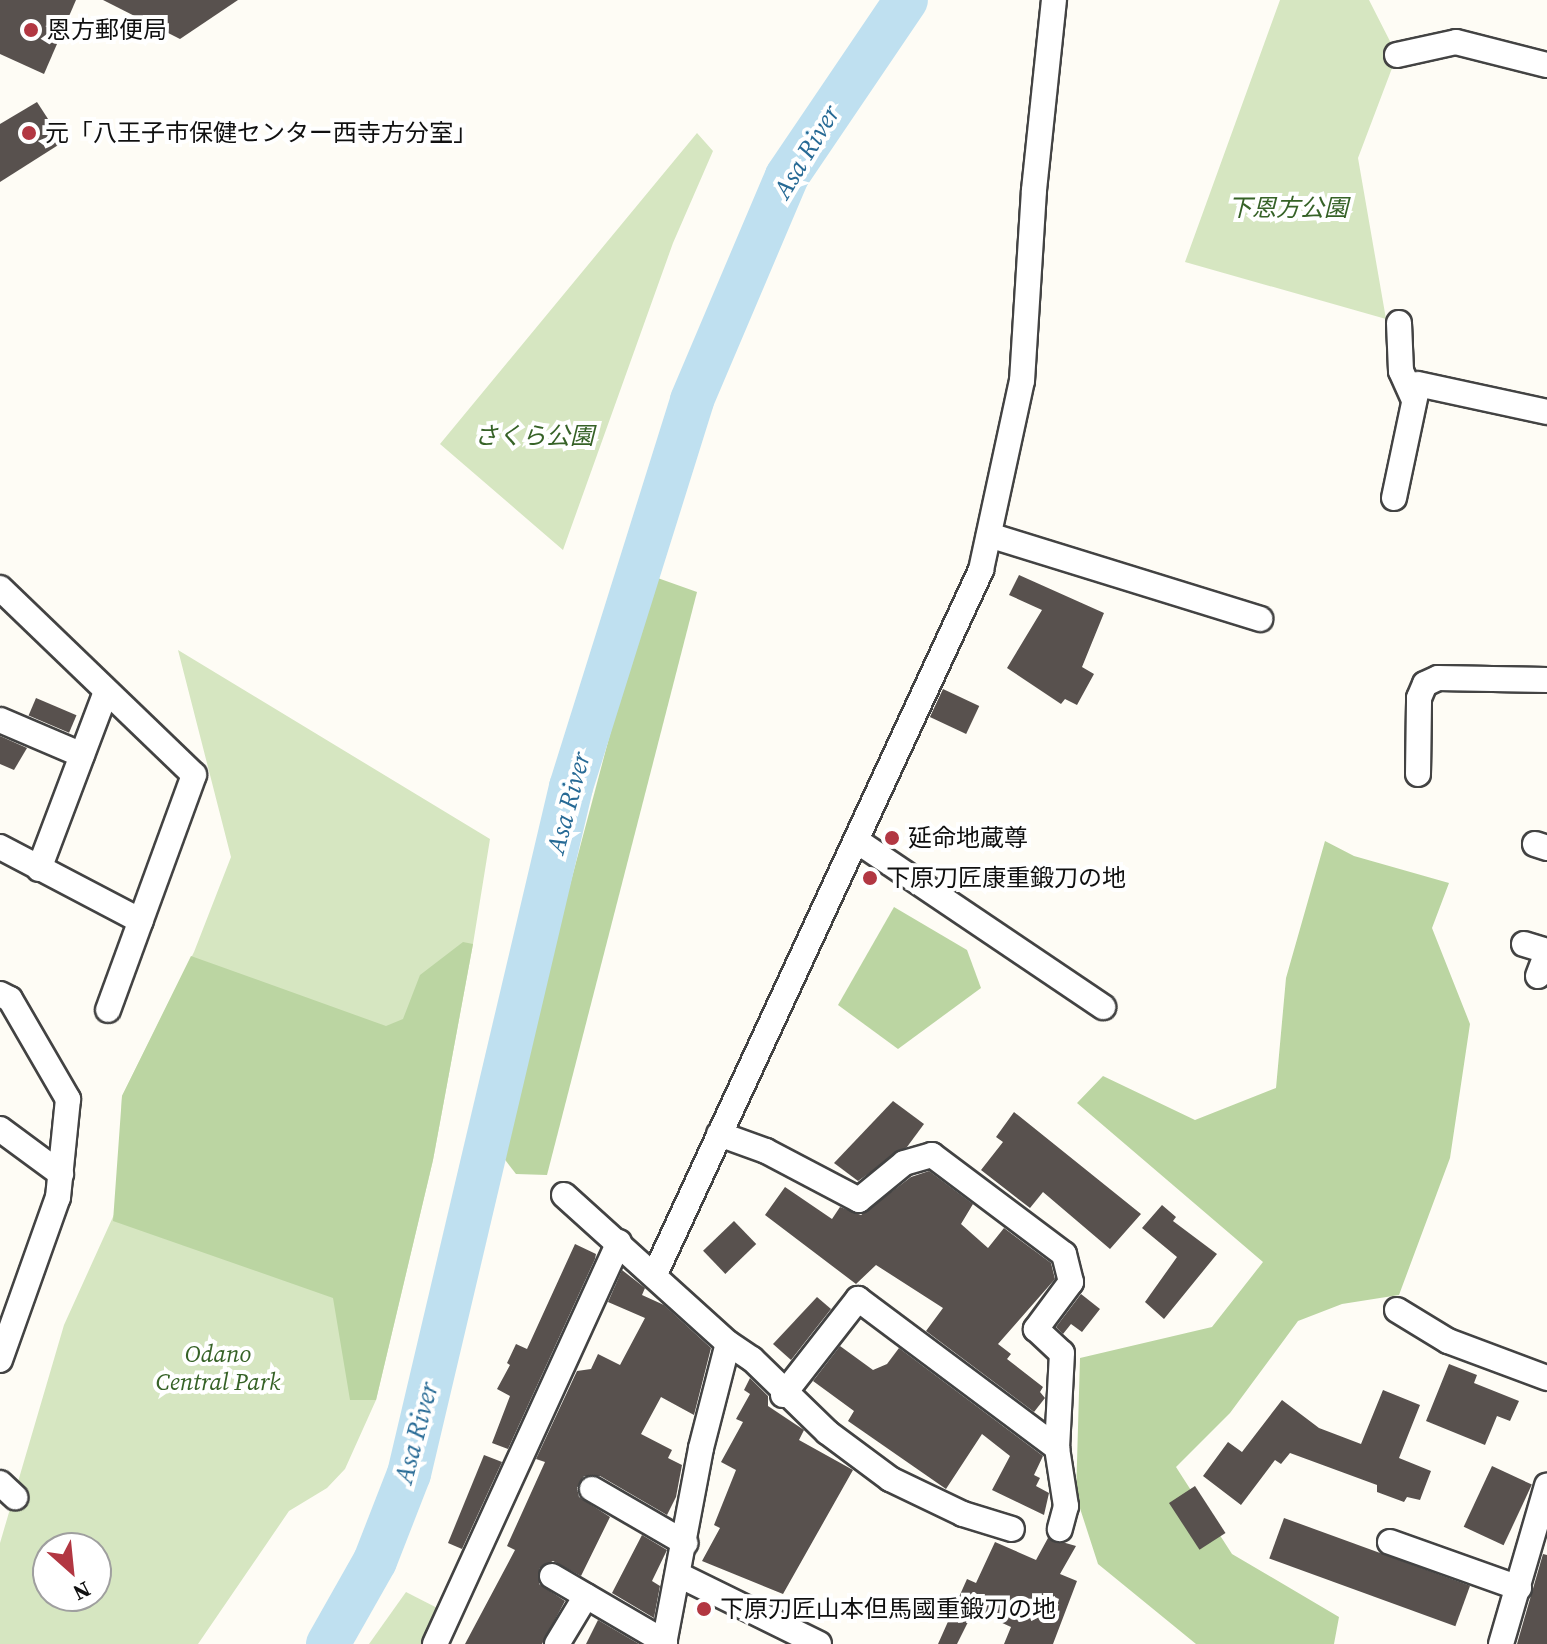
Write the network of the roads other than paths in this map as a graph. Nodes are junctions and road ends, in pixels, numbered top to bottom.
1 (1054, 0) edge
2 (1397, 55) dead end
3 (1547, 65) edge
4 (1399, 323) dead end
5 (1414, 400) junction
6 (1547, 412) edge
7 (1394, 498) dead end
8 (989, 535) junction
9 (0, 588) edge
10 (1260, 619) dead end
11 (1547, 680) edge
12 (106, 692) junction
13 (0, 720) edge
14 (82, 755) junction
15 (1418, 774) dead end
16 (857, 841) junction
17 (0, 847) edge
18 (39, 869) junction
19 (141, 921) junction
20 (0, 994) edge
21 (1103, 1007) dead end
22 (108, 1010) dead end
23 (0, 1129) edge
24 (719, 1134) junction
25 (61, 1174) junction
26 (564, 1195) dead end
27 (619, 1242) junction
28 (655, 1274) junction
29 (7, 1302) edge
30 (1397, 1310) dead end
31 (728, 1343) junction
32 (0, 1360) edge
33 (1547, 1378) edge
34 (783, 1395) junction
35 (1057, 1448) junction
36 (1547, 1486) edge
37 (592, 1489) dead end
38 (1543, 1527) edge
39 (1012, 1529) dead end
40 (1060, 1529) dead end
41 (1390, 1542) dead end
42 (685, 1543) junction
43 (679, 1575) junction
44 (552, 1576) dead end
45 (1519, 1588) junction
46 (586, 1596) junction
47 (664, 1643) edge
48 (435, 1644) edge
49 (557, 1644) edge
50 (819, 1644) edge
51 (1501, 1644) edge

1 - 8 street
2 - 3 street
4 - 5 street
5 - 6 street
5 - 7 street
8 - 10 street
8 - 16 street
9 - 12 street
11 - 15 street
12 - 14 street
12 - 19 street
13 - 14 street
14 - 18 street
16 - 21 street
16 - 24 street
17 - 18 street
18 - 19 street
19 - 22 street
20 - 25 street
23 - 25 street
24 - 28 street
24 - 35 street
25 - 29 street
26 - 27 street
27 - 28 street
27 - 48 street
28 - 31 street
29 - 32 street
30 - 33 street
31 - 34 street
31 - 42 street
34 - 35 street
34 - 39 street
35 - 40 street
36 - 38 street
37 - 42 street
38 - 45 street
41 - 45 street
42 - 43 street
43 - 47 street
43 - 50 street
44 - 46 street
45 - 51 street
46 - 47 street
46 - 49 street

